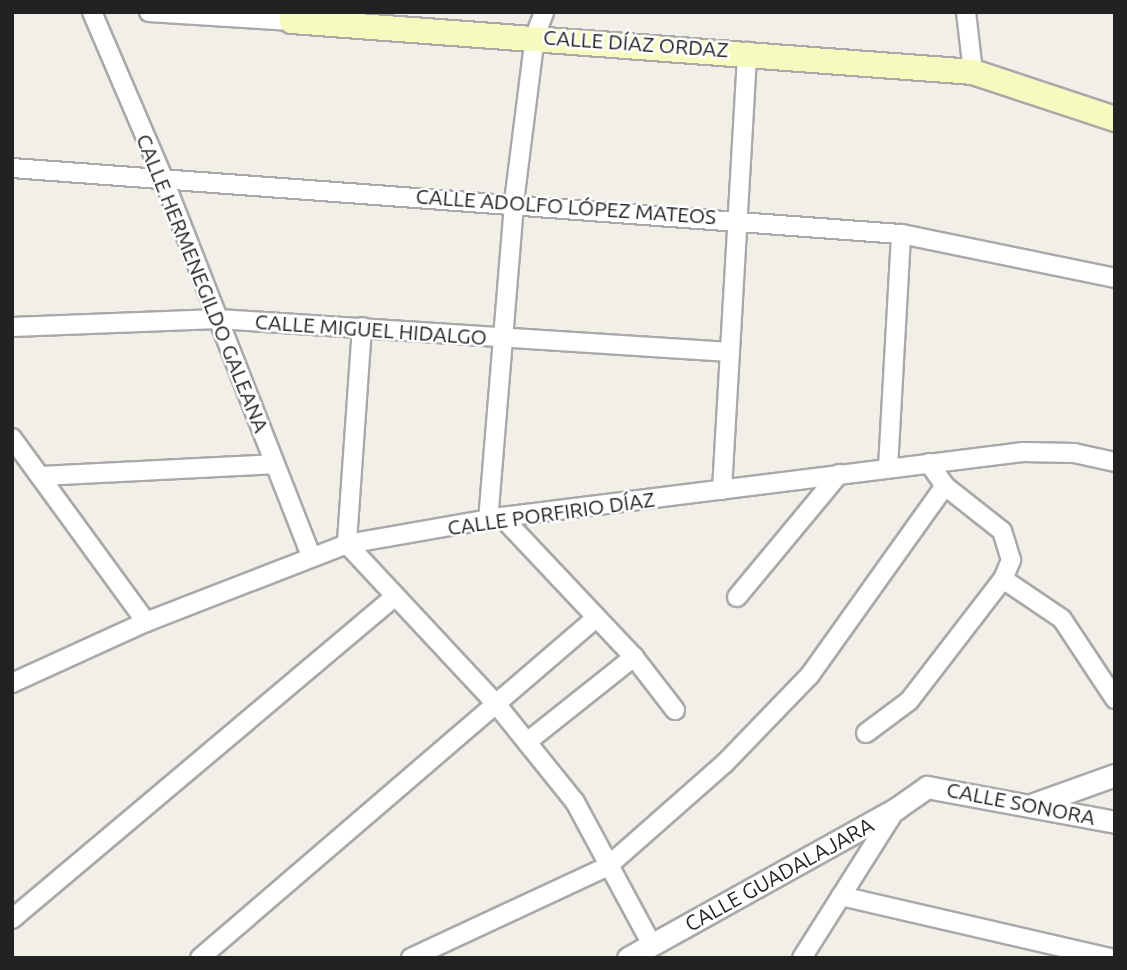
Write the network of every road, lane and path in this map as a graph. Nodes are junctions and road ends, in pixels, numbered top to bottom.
1 (92, 12) edge
2 (149, 12) edge
3 (544, 12) edge
4 (966, 12) edge
5 (292, 17) edge
6 (535, 36) junction
7 (747, 52) junction
8 (973, 72) junction
9 (1115, 119) edge
10 (12, 168) edge
11 (163, 178) junction
12 (514, 202) junction
13 (737, 219) junction
14 (901, 234) junction
15 (1115, 278) edge
16 (218, 319) junction
17 (12, 327) edge
18 (362, 327) junction
19 (501, 339) junction
20 (730, 352) junction
21 (12, 438) edge
22 (1115, 462) edge
23 (929, 463) junction
24 (274, 464) junction
25 (888, 468) junction
26 (839, 474) junction
27 (40, 476) junction
28 (945, 486) junction
29 (722, 490) junction
30 (495, 519) junction
31 (347, 544) junction
32 (311, 555) junction
33 (1003, 579) junction
34 (737, 597) dead end
35 (393, 598) junction
36 (596, 618) junction
37 (146, 622) junction
38 (634, 657) junction
39 (16, 675) edge
40 (1115, 699) edge
41 (497, 705) junction
42 (675, 710) dead end
43 (866, 733) dead end
44 (527, 742) junction
45 (1115, 775) edge
46 (927, 787) joint
47 (1032, 805) junction
48 (897, 808) junction
49 (1115, 822) edge
50 (608, 866) junction
51 (841, 896) junction
52 (12, 919) edge
53 (652, 945) junction
54 (629, 957) edge
55 (200, 958) edge
56 (411, 958) edge
57 (802, 958) edge
58 (1109, 958) edge

1 - 11 street, CALLE HERMENEGILDO GALEANA
2 - 5 street, CALLE DÍAZ ORDAZ
3 - 6 street
4 - 8 street
5 - 6 main road, CALLE DÍAZ ORDAZ
6 - 7 main road, CALLE DÍAZ ORDAZ
6 - 12 street
7 - 8 main road, CALLE DÍAZ ORDAZ
7 - 13 street
8 - 9 main road, CALLE DÍAZ ORDAZ
10 - 11 street, CALLE ADOLFO LÓPEZ MATEOS
11 - 12 street, CALLE ADOLFO LÓPEZ MATEOS
11 - 16 street, CALLE HERMENEGILDO GALEANA
12 - 13 street, CALLE ADOLFO LÓPEZ MATEOS
12 - 19 street
13 - 14 street, CALLE ADOLFO LÓPEZ MATEOS
13 - 20 street
14 - 15 street, CALLE ADOLFO LÓPEZ MATEOS
14 - 25 street
16 - 17 street, CALLE MIGUEL HIDALGO
16 - 18 street, CALLE MIGUEL HIDALGO
16 - 24 street, CALLE HERMENEGILDO GALEANA
18 - 19 street, CALLE MIGUEL HIDALGO
18 - 31 street
19 - 20 street, CALLE MIGUEL HIDALGO
19 - 30 street
20 - 29 street
21 - 27 street
22 - 23 street, CALLE PORFIRIO DÍAZ
23 - 25 street, CALLE PORFIRIO DÍAZ
23 - 28 street
24 - 27 street
24 - 32 street, CALLE HERMENEGILDO GALEANA
25 - 26 street, CALLE PORFIRIO DÍAZ
26 - 29 street, CALLE PORFIRIO DÍAZ
26 - 34 street
27 - 37 street
28 - 33 street
28 - 50 street
29 - 30 street, CALLE PORFIRIO DÍAZ
30 - 31 street, CALLE PORFIRIO DÍAZ
30 - 36 street
31 - 32 street, CALLE PORFIRIO DÍAZ
31 - 35 street
32 - 37 street, CALLE PORFIRIO DÍAZ
33 - 40 street
33 - 43 street
35 - 41 street
35 - 52 street
36 - 38 street
36 - 41 street
37 - 39 street, CALLE PORFIRIO DÍAZ
38 - 42 street
38 - 44 street
41 - 44 street
41 - 55 street
44 - 50 street
45 - 47 street
46 - 47 street, CALLE SONORA
46 - 48 street, CALLE GUADALAJARA
47 - 49 street, CALLE SONORA
48 - 51 street
48 - 53 street, CALLE GUADALAJARA
50 - 53 street
50 - 56 street
51 - 57 street
51 - 58 street
53 - 54 street, CALLE GUADALAJARA

